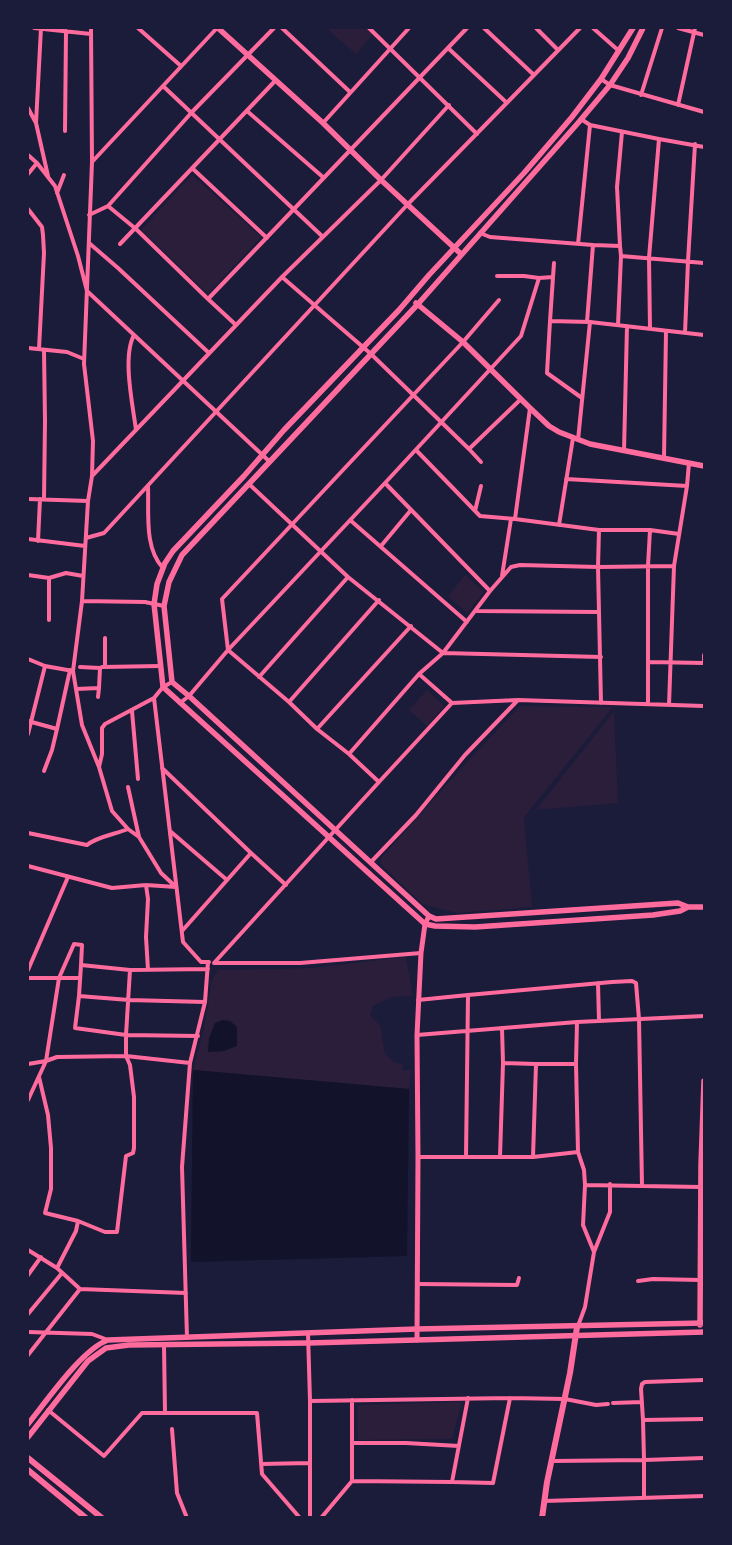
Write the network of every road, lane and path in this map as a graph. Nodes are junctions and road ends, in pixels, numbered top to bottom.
1 (34, 28) edge
2 (41, 28) edge
3 (91, 28) edge
4 (138, 28) edge
5 (218, 28) edge
6 (274, 28) edge
7 (282, 28) edge
8 (369, 28) edge
9 (409, 28) edge
10 (467, 28) edge
11 (484, 28) edge
12 (536, 28) edge
13 (580, 28) edge
14 (593, 28) edge
15 (633, 28) edge
16 (643, 28) edge
17 (662, 28) edge
18 (678, 28) edge
19 (694, 30) edge
20 (66, 31) junction
21 (91, 34) junction
22 (704, 35) edge
23 (448, 48) junction
24 (390, 49) junction
25 (558, 50) junction
26 (619, 51) junction
27 (248, 54) junction
28 (181, 66) junction
29 (534, 75) junction
30 (420, 77) junction
31 (600, 79) junction
32 (276, 80) junction
33 (610, 85) junction
34 (162, 86) junction
35 (350, 92) junction
36 (642, 95) junction
37 (507, 103) junction
38 (449, 105) junction
39 (678, 105) junction
40 (28, 108) edge
41 (247, 111) junction
42 (192, 112) junction
43 (704, 112) edge
44 (581, 119) junction
45 (36, 123) junction
46 (323, 123) junction
47 (590, 125) junction
48 (65, 132) dead end
49 (622, 132) junction
50 (477, 134) junction
51 (220, 138) junction
52 (659, 140) junction
53 (695, 144) junction
54 (704, 147) edge
55 (351, 151) junction
56 (28, 155) edge
57 (92, 162) junction
58 (37, 163) junction
59 (192, 168) junction
60 (28, 174) edge
61 (64, 175) dead end
62 (49, 178) junction
63 (324, 178) junction
64 (381, 180) junction
65 (57, 193) junction
66 (408, 204) junction
67 (108, 206) junction
68 (28, 209) edge
69 (294, 210) junction
70 (89, 214) junction
71 (136, 229) junction
72 (480, 233) junction
73 (323, 237) junction
74 (267, 238) junction
75 (89, 243) junction
76 (120, 244) dead end
77 (578, 244) junction
78 (593, 245) junction
79 (620, 246) junction
80 (454, 248) junction
81 (461, 254) junction
82 (621, 256) junction
83 (650, 258) junction
84 (688, 261) junction
85 (554, 263) dead end
86 (704, 263) edge
87 (497, 276) dead end
88 (282, 277) junction
89 (553, 277) junction
90 (539, 278) junction
91 (87, 291) junction
92 (410, 297) junction
93 (208, 299) junction
94 (499, 300) dead end
95 (418, 304) junction
96 (314, 306) junction
97 (550, 320) junction
98 (589, 322) junction
99 (236, 325) junction
100 (618, 325) junction
101 (627, 326) junction
102 (650, 329) junction
103 (666, 331) junction
104 (685, 333) junction
105 (704, 335) edge
106 (134, 336) junction
107 (463, 342) junction
108 (28, 348) edge
109 (363, 348) junction
110 (39, 349) junction
111 (44, 350) junction
112 (209, 353) junction
113 (371, 354) junction
114 (84, 359) junction
115 (490, 368) junction
116 (183, 381) junction
117 (412, 395) junction
118 (582, 398) junction
119 (521, 399) junction
120 (530, 408) junction
121 (215, 412) junction
122 (440, 422) junction
123 (136, 430) junction
124 (575, 439) junction
125 (469, 449) junction
126 (416, 450) junction
127 (624, 450) junction
128 (261, 454) junction
129 (664, 458) junction
130 (270, 462) junction
131 (481, 462) dead end
132 (689, 463) junction
133 (704, 466) edge
134 (92, 476) junction
135 (566, 479) junction
136 (385, 483) junction
137 (249, 484) junction
138 (148, 486) junction
139 (482, 486) dead end
140 (687, 486) junction
141 (28, 499) edge
142 (42, 499) junction
143 (88, 501) junction
144 (411, 510) junction
145 (475, 511) junction
146 (513, 519) junction
147 (350, 520) junction
148 (292, 524) junction
149 (558, 525) junction
150 (599, 530) junction
151 (650, 530) junction
152 (679, 534) junction
153 (86, 538) junction
154 (28, 540) edge
155 (38, 541) junction
156 (85, 546) junction
157 (381, 546) junction
158 (320, 551) junction
159 (648, 566) junction
160 (674, 566) junction
161 (598, 567) junction
162 (163, 568) junction
163 (28, 575) edge
164 (83, 576) junction
165 (348, 577) junction
166 (502, 577) junction
167 (50, 578) junction
168 (490, 591) junction
169 (379, 600) junction
170 (82, 601) junction
171 (154, 604) junction
172 (164, 606) junction
173 (476, 611) junction
174 (598, 612) junction
175 (49, 620) dead end
176 (467, 622) junction
177 (411, 626) junction
178 (105, 638) dead end
179 (228, 650) junction
180 (443, 653) junction
181 (704, 655) edge
182 (601, 657) junction
183 (28, 659) edge
184 (648, 662) junction
185 (671, 663) junction
186 (704, 663) edge
187 (45, 666) junction
188 (105, 666) junction
189 (160, 666) junction
190 (80, 667) dead end
191 (100, 668) junction
192 (72, 670) junction
193 (419, 674) junction
194 (259, 677) junction
195 (172, 682) junction
196 (163, 687) junction
197 (99, 688) junction
198 (76, 689) junction
199 (188, 696) junction
200 (98, 697) dead end
201 (154, 698) junction
202 (518, 700) junction
203 (289, 702) junction
204 (180, 703) junction
205 (452, 703) junction
206 (601, 703) junction
207 (648, 703) junction
208 (669, 705) junction
209 (704, 706) edge
210 (132, 711) junction
211 (29, 721) edge
212 (57, 729) junction
213 (318, 729) junction
214 (28, 734) edge
215 (349, 754) junction
216 (99, 767) junction
217 (162, 768) junction
218 (44, 771) dead end
219 (138, 779) dead end
220 (379, 782) junction
221 (128, 787) dead end
222 (128, 829) junction
223 (170, 831) junction
224 (334, 831) junction
225 (28, 833) edge
226 (139, 837) junction
227 (328, 837) junction
228 (251, 852) junction
229 (371, 862) junction
230 (28, 866) edge
231 (68, 877) junction
232 (227, 880) junction
233 (146, 885) junction
234 (286, 885) junction
235 (396, 885) junction
236 (176, 887) junction
237 (390, 892) junction
238 (688, 907) junction
239 (704, 907) edge
240 (548, 912) junction
241 (429, 916) junction
242 (548, 921) junction
243 (425, 924) junction
244 (182, 931) junction
245 (421, 953) junction
246 (208, 962) junction
247 (214, 963) junction
248 (81, 965) junction
249 (208, 969) junction
250 (28, 970) edge
251 (130, 970) junction
252 (148, 970) junction
253 (28, 978) edge
254 (59, 978) junction
255 (80, 978) junction
256 (598, 983) junction
257 (468, 995) junction
258 (78, 996) junction
259 (129, 1000) junction
260 (418, 1000) junction
261 (205, 1002) junction
262 (704, 1016) edge
263 (639, 1018) junction
264 (599, 1021) junction
265 (577, 1022) junction
266 (502, 1028) junction
267 (467, 1031) junction
268 (126, 1034) junction
269 (417, 1035) junction
270 (198, 1036) junction
271 (126, 1056) junction
272 (46, 1060) junction
273 (190, 1063) junction
274 (503, 1063) junction
275 (28, 1064) edge
276 (536, 1064) junction
277 (576, 1064) junction
278 (39, 1077) junction
279 (704, 1080) edge
280 (704, 1086) edge
281 (28, 1100) edge
282 (704, 1125) edge
283 (578, 1152) junction
284 (418, 1157) junction
285 (466, 1157) junction
286 (500, 1157) junction
287 (533, 1157) junction
288 (703, 1165) edge
289 (610, 1184) junction
290 (585, 1185) junction
291 (642, 1186) junction
292 (701, 1187) junction
293 (703, 1198) edge
294 (78, 1221) junction
295 (702, 1232) edge
296 (28, 1250) edge
297 (594, 1252) junction
298 (41, 1257) junction
299 (57, 1268) junction
300 (702, 1269) edge
301 (62, 1273) junction
302 (28, 1275) edge
303 (519, 1278) dead end
304 (700, 1280) junction
305 (638, 1281) dead end
306 (417, 1284) junction
307 (80, 1289) junction
308 (186, 1292) junction
309 (28, 1314) edge
310 (702, 1323) edge
311 (577, 1326) junction
312 (416, 1329) junction
313 (28, 1332) edge
314 (702, 1332) edge
315 (45, 1333) junction
316 (308, 1333) junction
317 (576, 1336) junction
318 (187, 1337) junction
319 (108, 1340) junction
320 (416, 1340) junction
321 (308, 1343) junction
322 (164, 1345) junction
323 (187, 1345) junction
324 (28, 1355) edge
325 (704, 1380) edge
326 (468, 1398) junction
327 (510, 1398) junction
328 (565, 1399) junction
329 (352, 1400) junction
330 (310, 1401) junction
331 (642, 1402) junction
332 (48, 1410) junction
333 (166, 1413) junction
334 (704, 1419) edge
335 (642, 1420) junction
336 (28, 1424) edge
337 (172, 1429) dead end
338 (28, 1436) edge
339 (352, 1443) junction
340 (459, 1446) junction
341 (28, 1458) edge
342 (704, 1458) edge
343 (644, 1460) junction
344 (552, 1461) junction
345 (309, 1463) junction
346 (261, 1464) junction
347 (28, 1470) edge
348 (352, 1481) junction
349 (452, 1482) junction
350 (704, 1496) edge
351 (644, 1498) junction
352 (544, 1501) junction
353 (86, 1518) edge
354 (102, 1518) edge
355 (187, 1518) edge
356 (300, 1518) edge
357 (310, 1518) edge
358 (321, 1518) edge
359 (542, 1518) edge

1 - 2 street
2 - 20 street
2 - 45 street
3 - 21 street
4 - 28 street
5 - 27 main road
5 - 28 street
6 - 27 street
7 - 35 street
8 - 24 street
9 - 24 street
10 - 23 street
11 - 29 street
12 - 25 street
13 - 25 street
14 - 26 street
15 - 26 main road
16 - 33 main road
17 - 36 street
18 - 19 street
19 - 22 street
19 - 39 street
20 - 21 street
20 - 48 street
21 - 57 street
23 - 30 street
23 - 37 street
24 - 30 street
24 - 35 street
25 - 29 street
26 - 31 main road
27 - 32 main road
27 - 42 street
28 - 34 street
29 - 37 street
30 - 38 street
30 - 55 street
31 - 33 street
31 - 80 main road
32 - 41 street
32 - 46 main road
33 - 36 street
33 - 44 main road
34 - 42 street
34 - 57 street
35 - 46 street
36 - 39 street
37 - 50 street
38 - 50 street
38 - 64 street
39 - 43 street
40 - 45 street
41 - 51 street
41 - 63 street
42 - 51 street
42 - 67 street
44 - 47 street
44 - 72 main road
45 - 62 street
46 - 55 main road
47 - 49 street
47 - 77 street
49 - 52 street
49 - 79 street
50 - 66 street
51 - 59 street
51 - 69 street
52 - 53 street
52 - 83 street
53 - 54 street
53 - 84 street
55 - 63 street
55 - 64 main road
56 - 58 street
57 - 70 street
58 - 60 street
58 - 62 street
59 - 71 street
59 - 74 street
61 - 65 street
62 - 65 street
63 - 69 street
64 - 66 main road
64 - 73 street
65 - 91 street
66 - 80 main road
66 - 96 street
67 - 70 street
67 - 71 street
68 - 110 street
69 - 73 street
69 - 74 street
70 - 75 street
71 - 76 street
71 - 93 street
72 - 77 street
72 - 81 main road
73 - 88 street
74 - 93 street
75 - 91 street
75 - 112 street
77 - 78 street
78 - 79 street
78 - 98 street
79 - 82 street
80 - 81 main road
80 - 92 main road
81 - 95 main road
82 - 83 street
82 - 100 street
83 - 84 street
83 - 102 street
84 - 86 street
84 - 104 street
85 - 89 street
87 - 90 street
88 - 96 street
88 - 99 street
89 - 90 street
89 - 97 street
90 - 115 street
91 - 106 street
91 - 114 street
92 - 95 main road
92 - 109 main road
93 - 99 street
94 - 107 street
95 - 107 main road
95 - 113 main road
96 - 109 street
96 - 121 street
97 - 98 street
97 - 118 street
98 - 100 street
98 - 118 street
99 - 112 street
100 - 101 street
101 - 102 street
101 - 127 street
102 - 103 street
103 - 104 street
103 - 129 street
104 - 105 street
106 - 116 street
106 - 123 street
107 - 115 main road
107 - 117 street
108 - 110 street
109 - 113 street
109 - 128 main road
110 - 111 street
111 - 114 street
111 - 142 street
112 - 116 street
113 - 117 street
113 - 130 main road
114 - 134 street
115 - 119 main road
115 - 122 street
116 - 121 street
116 - 123 street
117 - 122 street
117 - 148 street
118 - 124 street
119 - 120 main road
119 - 125 street
120 - 124 main road
120 - 146 street
121 - 128 street
121 - 138 street
122 - 125 street
122 - 126 street
123 - 134 street
124 - 127 main road
124 - 135 street
125 - 131 street
126 - 136 street
126 - 145 street
127 - 129 main road
128 - 130 street
128 - 162 main road
129 - 132 main road
130 - 137 main road
132 - 133 main road
132 - 140 street
134 - 143 street
135 - 140 street
135 - 149 street
136 - 144 street
136 - 147 street
137 - 148 street
137 - 172 main road
138 - 153 street
138 - 162 street
139 - 145 street
140 - 152 street
141 - 142 street
142 - 143 street
142 - 155 street
143 - 153 street
144 - 157 street
144 - 168 street
145 - 146 street
146 - 149 street
146 - 166 street
147 - 157 street
147 - 158 street
148 - 158 street
148 - 179 street
149 - 150 street
150 - 151 street
150 - 161 street
151 - 152 street
151 - 159 street
152 - 160 street
153 - 156 street
154 - 155 street
155 - 156 street
156 - 164 street
157 - 176 street
158 - 165 street
158 - 179 street
159 - 160 street
159 - 161 street
159 - 184 street
160 - 185 street
161 - 166 street
161 - 174 street
162 - 171 main road
163 - 167 street
164 - 167 street
164 - 170 street
165 - 169 street
165 - 194 street
166 - 168 street
167 - 175 street
168 - 173 street
169 - 177 street
169 - 203 street
170 - 171 street
170 - 192 street
171 - 172 street
171 - 189 main road
172 - 195 main road
173 - 174 street
173 - 176 street
174 - 182 street
176 - 180 street
177 - 180 street
177 - 213 street
178 - 188 street
179 - 194 street
179 - 199 street
180 - 182 street
180 - 193 street
181 - 186 street
182 - 206 street
183 - 187 street
184 - 185 street
184 - 207 street
185 - 186 street
185 - 208 street
187 - 192 street
187 - 211 street
188 - 189 street
188 - 191 street
189 - 196 main road
190 - 191 street
191 - 197 street
192 - 198 street
192 - 212 street
193 - 205 street
193 - 215 street
194 - 203 street
195 - 196 street
195 - 199 main road
196 - 201 street
196 - 204 main road
197 - 198 street
197 - 200 street
198 - 216 street
199 - 204 street
199 - 224 main road
201 - 210 street
201 - 217 street
202 - 205 street
202 - 206 street
202 - 229 street
203 - 213 street
204 - 227 main road
205 - 220 street
206 - 207 street
207 - 208 street
208 - 209 street
210 - 216 street
210 - 219 street
211 - 212 street
211 - 214 street
212 - 218 street
213 - 215 street
215 - 220 street
216 - 222 street
217 - 223 street
217 - 228 street
220 - 224 street
221 - 226 street
222 - 225 street
222 - 226 street
223 - 232 street
223 - 236 street
224 - 227 street
224 - 229 main road
226 - 236 street
227 - 234 street
227 - 237 main road
228 - 232 street
228 - 234 street
229 - 235 main road
230 - 231 street
231 - 233 street
231 - 250 street
232 - 244 street
233 - 236 street
233 - 252 street
234 - 247 street
235 - 237 main road
235 - 241 main road
236 - 244 street
237 - 243 main road
238 - 239 main road
238 - 240 main road
238 - 242 main road
240 - 241 main road
240 - 242 main road
241 - 243 street
242 - 243 main road
243 - 245 street
244 - 246 street
245 - 247 street
245 - 260 street
246 - 247 street
246 - 249 street
248 - 251 street
248 - 254 street
248 - 255 street
249 - 252 street
249 - 261 street
251 - 252 street
251 - 259 street
253 - 254 street
254 - 255 street
254 - 272 street
255 - 258 street
256 - 257 street
256 - 263 street
256 - 264 street
257 - 260 street
257 - 267 street
258 - 259 street
258 - 268 street
259 - 261 street
259 - 268 street
260 - 269 street
261 - 270 street
262 - 263 street
263 - 264 street
263 - 291 street
264 - 265 street
265 - 266 street
265 - 277 street
266 - 267 street
266 - 274 street
267 - 269 street
267 - 285 street
268 - 270 street
268 - 271 street
269 - 284 street
270 - 273 street
271 - 272 street
271 - 273 street
271 - 294 street
272 - 275 street
272 - 278 street
273 - 308 street
274 - 276 street
274 - 286 street
276 - 277 street
276 - 287 street
277 - 283 street
278 - 281 street
278 - 294 street
279 - 280 main road
280 - 282 main road
282 - 288 main road
283 - 287 street
283 - 290 street
284 - 285 street
284 - 306 street
285 - 286 street
286 - 287 street
288 - 292 main road
289 - 290 street
289 - 291 street
289 - 297 street
290 - 297 street
291 - 292 street
292 - 293 main road
293 - 295 main road
294 - 299 street
295 - 300 main road
296 - 298 street
297 - 311 street
298 - 299 street
298 - 302 street
299 - 301 street
300 - 304 main road
301 - 307 street
301 - 309 street
303 - 306 street
304 - 305 street
304 - 310 main road
306 - 312 street
307 - 308 street
307 - 315 street
308 - 318 street
310 - 311 main road
310 - 314 main road
311 - 312 main road
311 - 317 main road
312 - 316 main road
312 - 320 street
313 - 315 street
314 - 317 main road
315 - 319 street
315 - 324 street
316 - 318 main road
316 - 321 street
317 - 320 main road
317 - 328 main road
318 - 319 main road
318 - 323 street
319 - 336 main road
320 - 321 main road
321 - 323 main road
321 - 330 street
322 - 323 main road
322 - 332 main road
322 - 333 street
325 - 331 street
326 - 327 street
326 - 329 street
326 - 340 street
327 - 328 street
327 - 349 street
328 - 331 street
328 - 344 main road
329 - 330 street
329 - 339 street
330 - 345 street
331 - 335 street
332 - 333 street
332 - 338 main road
333 - 346 street
334 - 335 street
335 - 343 street
337 - 355 street
339 - 340 street
339 - 348 street
340 - 349 street
341 - 354 main road
342 - 343 street
343 - 344 street
343 - 351 street
344 - 352 main road
345 - 346 street
345 - 357 street
346 - 356 street
347 - 353 main road
348 - 349 street
348 - 358 street
350 - 351 street
351 - 352 street
352 - 359 main road

